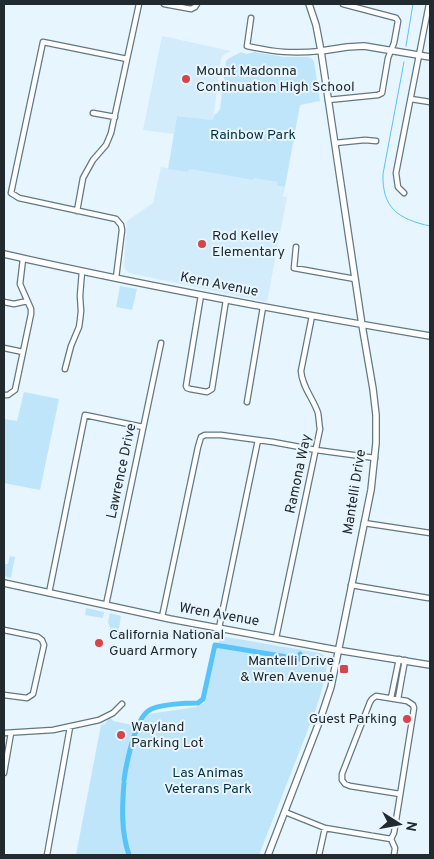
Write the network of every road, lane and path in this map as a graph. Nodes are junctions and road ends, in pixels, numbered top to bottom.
1 (139, 4) edge
2 (164, 4) edge
3 (309, 4) edge
4 (343, 4) edge
5 (429, 4) edge
6 (196, 5) edge
7 (251, 18) dead end
8 (424, 29) junction
9 (430, 30) edge
10 (391, 50) junction
11 (321, 51) junction
12 (420, 55) junction
13 (430, 57) edge
14 (127, 59) junction
15 (411, 99) junction
16 (328, 100) junction
17 (430, 102) edge
18 (94, 113) dead end
19 (115, 117) junction
20 (376, 141) dead end
21 (335, 144) junction
22 (404, 194) dead end
23 (77, 210) junction
24 (296, 247) dead end
25 (4, 254) edge
26 (23, 259) junction
27 (82, 271) junction
28 (116, 278) junction
29 (356, 279) junction
30 (201, 294) junction
31 (226, 300) junction
32 (27, 301) junction
33 (4, 302) edge
34 (263, 307) junction
35 (312, 316) junction
36 (362, 324) junction
37 (430, 336) edge
38 (161, 343) dead end
39 (4, 348) edge
40 (23, 352) junction
41 (65, 369) dead end
42 (4, 395) edge
43 (247, 402) dead end
44 (143, 427) junction
45 (258, 440) junction
46 (316, 450) junction
47 (375, 458) junction
48 (364, 523) junction
49 (430, 533) edge
50 (4, 584) edge
51 (350, 585) junction
52 (49, 593) junction
53 (428, 598) dead end
54 (106, 605) junction
55 (162, 617) junction
56 (219, 628) junction
57 (4, 630) edge
58 (276, 638) junction
59 (337, 650) junction
60 (402, 660) junction
61 (430, 664) edge
62 (4, 695) edge
63 (392, 698) junction
64 (398, 699) junction
65 (122, 704) dead end
66 (70, 727) junction
67 (4, 733) edge
68 (10, 733) junction
69 (4, 773) edge
70 (400, 794) junction
71 (285, 812) junction
72 (325, 828) junction
73 (391, 840) junction
74 (47, 855) edge
75 (268, 855) edge
76 (319, 855) edge
77 (394, 855) edge

1 - 14 street
2 - 6 street
3 - 11 street, Mantelli Drive
4 - 10 street
5 - 8 street
7 - 11 street
8 - 9 street
8 - 12 street
10 - 11 street
10 - 12 street
10 - 16 street
11 - 16 street, Mantelli Drive
12 - 13 street
12 - 15 street
14 - 19 street
14 - 23 street
15 - 17 street
15 - 22 street
16 - 21 street, Mantelli Drive
18 - 19 street
19 - 23 street
20 - 21 street
21 - 29 street, Mantelli Drive
23 - 28 street
24 - 29 street
25 - 26 street, Kern Avenue
26 - 27 street, Kern Avenue
26 - 32 street
27 - 28 street, Kern Avenue
27 - 41 street
28 - 30 street, Kern Avenue
29 - 36 street, Mantelli Drive
30 - 31 street, Kern Avenue
30 - 31 street
31 - 34 street, Kern Avenue
32 - 33 street
32 - 40 street
34 - 35 street, Kern Avenue
34 - 43 street
35 - 36 street, Kern Avenue
35 - 46 street, Ramona Way
36 - 37 street, Kern Avenue
36 - 47 street, Mantelli Drive
38 - 44 street, Lawrence Drive
39 - 40 street
40 - 42 street
44 - 52 street
44 - 54 street, Lawrence Drive
45 - 46 street
45 - 55 street
45 - 56 street
46 - 47 street
46 - 58 street, Ramona Way
47 - 48 street, Mantelli Drive
48 - 49 street
48 - 51 street, Mantelli Drive
50 - 52 street, Wren Avenue
51 - 53 street
51 - 59 street, Mantelli Drive
52 - 54 street, Wren Avenue
54 - 55 street, Wren Avenue
55 - 56 street, Wren Avenue
56 - 58 street, Wren Avenue
57 - 62 street
58 - 59 street, Wren Avenue
59 - 60 street, Wren Avenue
59 - 71 street, Mantelli Drive
60 - 61 street, Wren Avenue
60 - 63 street
60 - 64 street
63 - 64 street
63 - 70 street
64 - 70 street
65 - 66 street
66 - 68 street
66 - 74 street
67 - 68 street
68 - 69 street
70 - 73 street
71 - 72 street
71 - 75 street, Mantelli Drive
72 - 73 street
72 - 76 street
73 - 77 street

